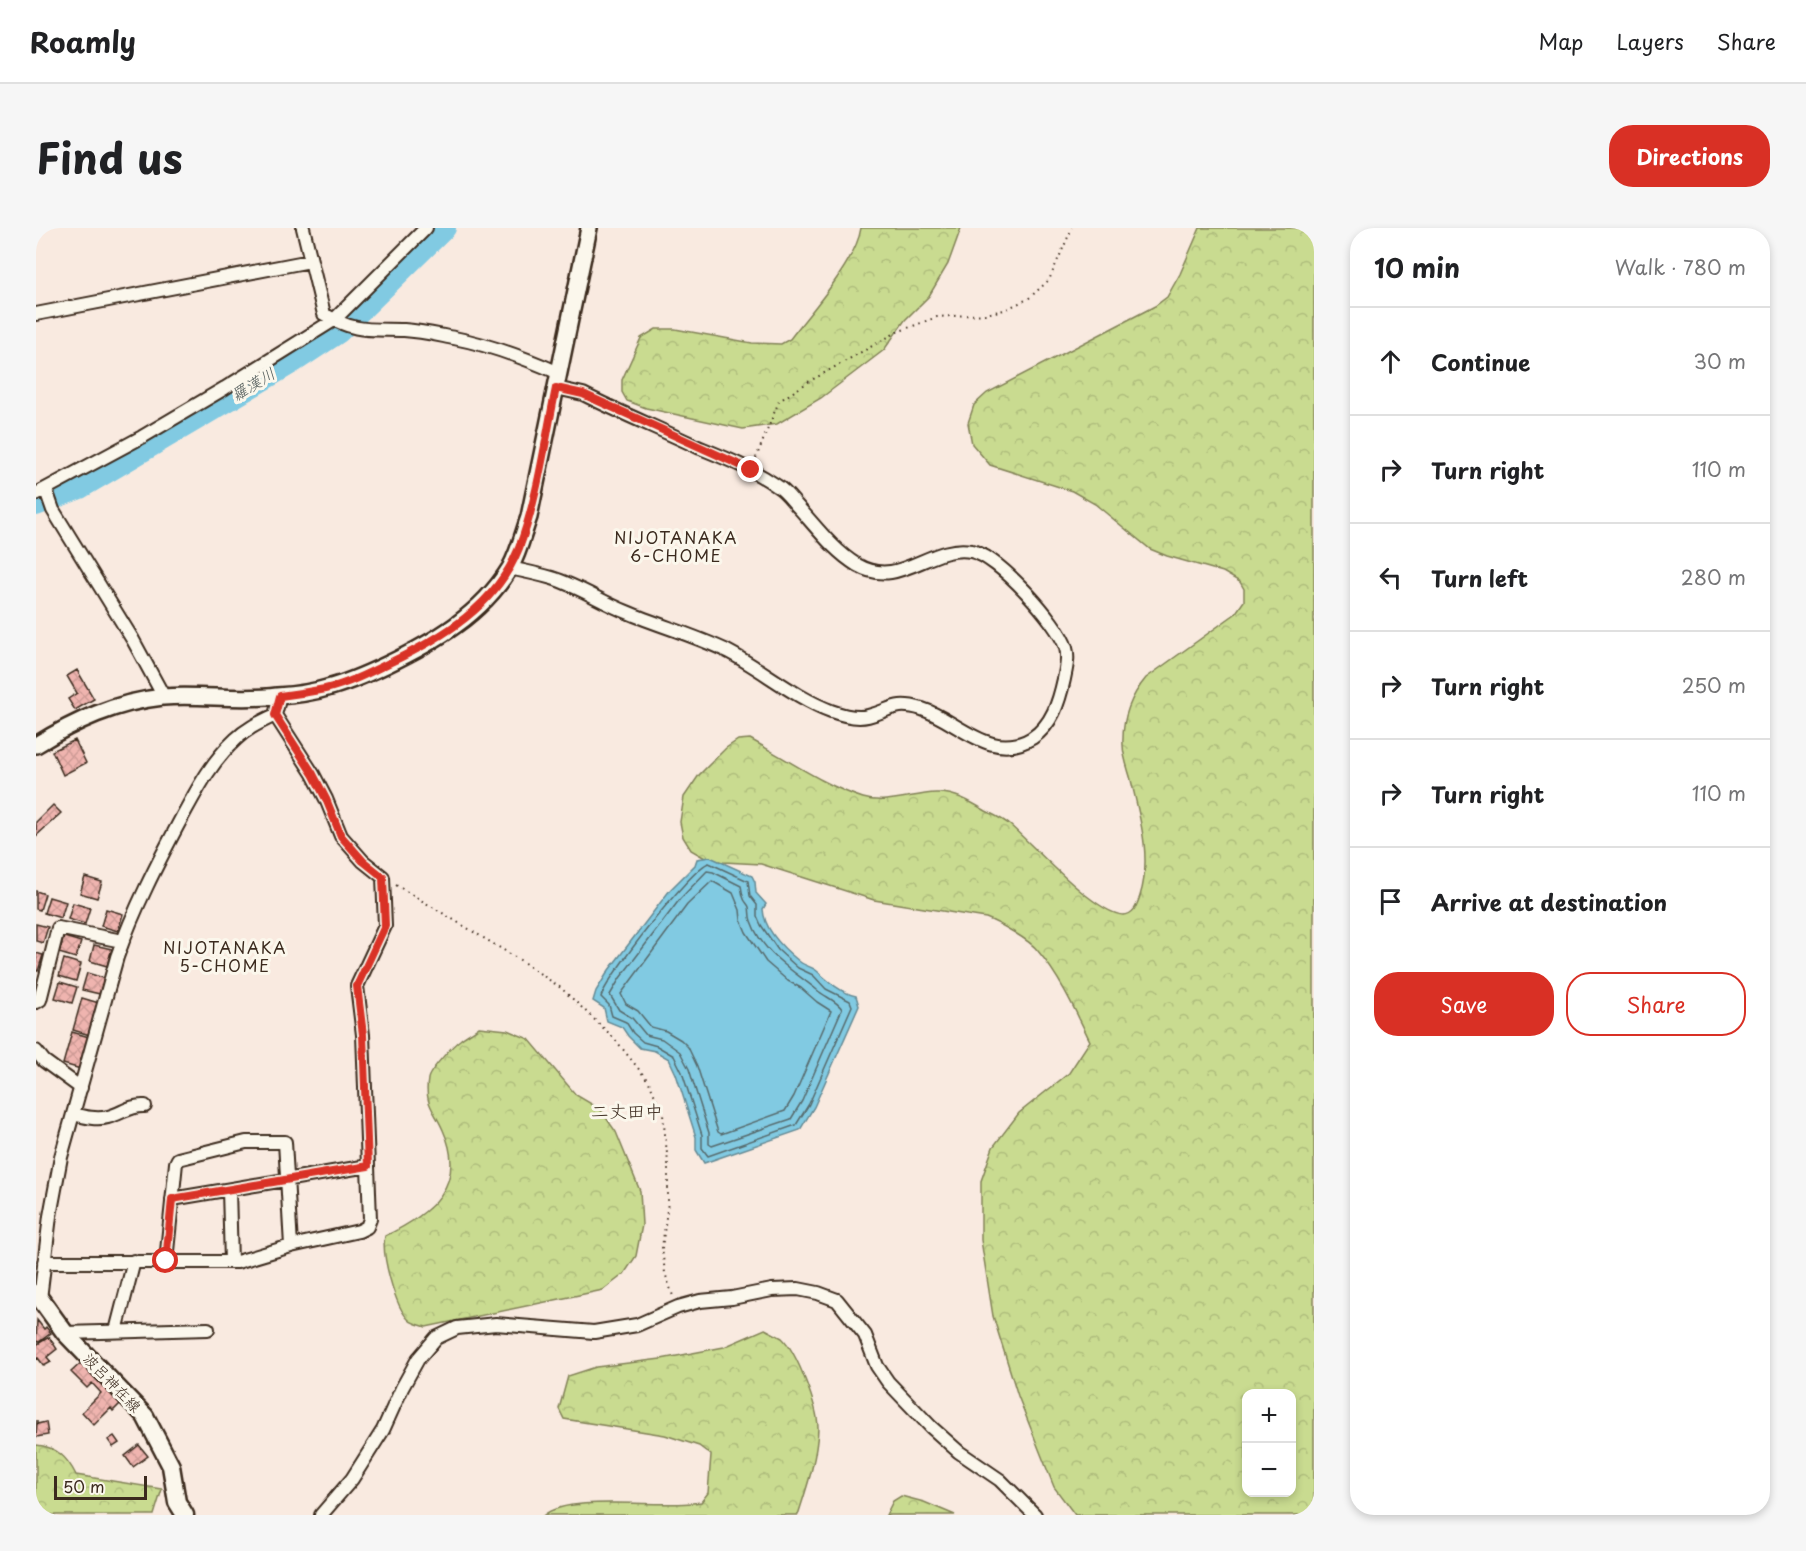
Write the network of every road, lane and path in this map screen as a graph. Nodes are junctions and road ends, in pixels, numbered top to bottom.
1 (303, 228) edge
2 (426, 228) edge
3 (589, 228) edge
4 (1072, 228) edge
5 (310, 261) junction
6 (36, 314) edge
7 (334, 320) junction
8 (558, 381) junction
9 (751, 470) junction
10 (41, 492) edge
11 (509, 568) junction
12 (280, 696) junction
13 (164, 697) junction
14 (275, 715) junction
15 (36, 745) edge
16 (383, 877) junction
17 (122, 941) junction
18 (36, 1002) edge
19 (36, 1051) edge
20 (81, 1088) junction
21 (145, 1106) dead end
22 (73, 1114) junction
23 (368, 1166) junction
24 (288, 1180) junction
25 (230, 1190) junction
26 (172, 1199) junction
27 (291, 1246) junction
28 (134, 1261) junction
29 (166, 1261) junction
30 (44, 1262) junction
31 (231, 1262) junction
32 (40, 1304) edge
33 (678, 1306) junction
34 (208, 1329) dead end
35 (116, 1331) junction
36 (65, 1333) junction
37 (185, 1515) edge
38 (321, 1515) edge
39 (1035, 1515) edge

1 - 5 street
2 - 7 street
3 - 8 street
4 - 9 path
5 - 6 street
5 - 7 street
7 - 8 street
7 - 10 street
8 - 9 street
8 - 11 street
9 - 11 street
10 - 13 street
11 - 12 street
12 - 13 street
12 - 14 street
13 - 15 street
14 - 16 street
14 - 17 street
16 - 23 street
16 - 33 path
17 - 18 street
17 - 20 street
19 - 20 street
20 - 22 street
21 - 22 street
22 - 30 street
23 - 24 street
23 - 27 street
24 - 25 street
24 - 26 street
24 - 27 street
25 - 26 street
25 - 31 street
26 - 29 street
27 - 31 street
28 - 29 street
28 - 30 street
28 - 35 street
29 - 31 street
30 - 32 street
32 - 36 main road, 波呂神在線
33 - 38 street
33 - 39 street
34 - 35 street
35 - 36 street
36 - 37 main road, 波呂神在線

